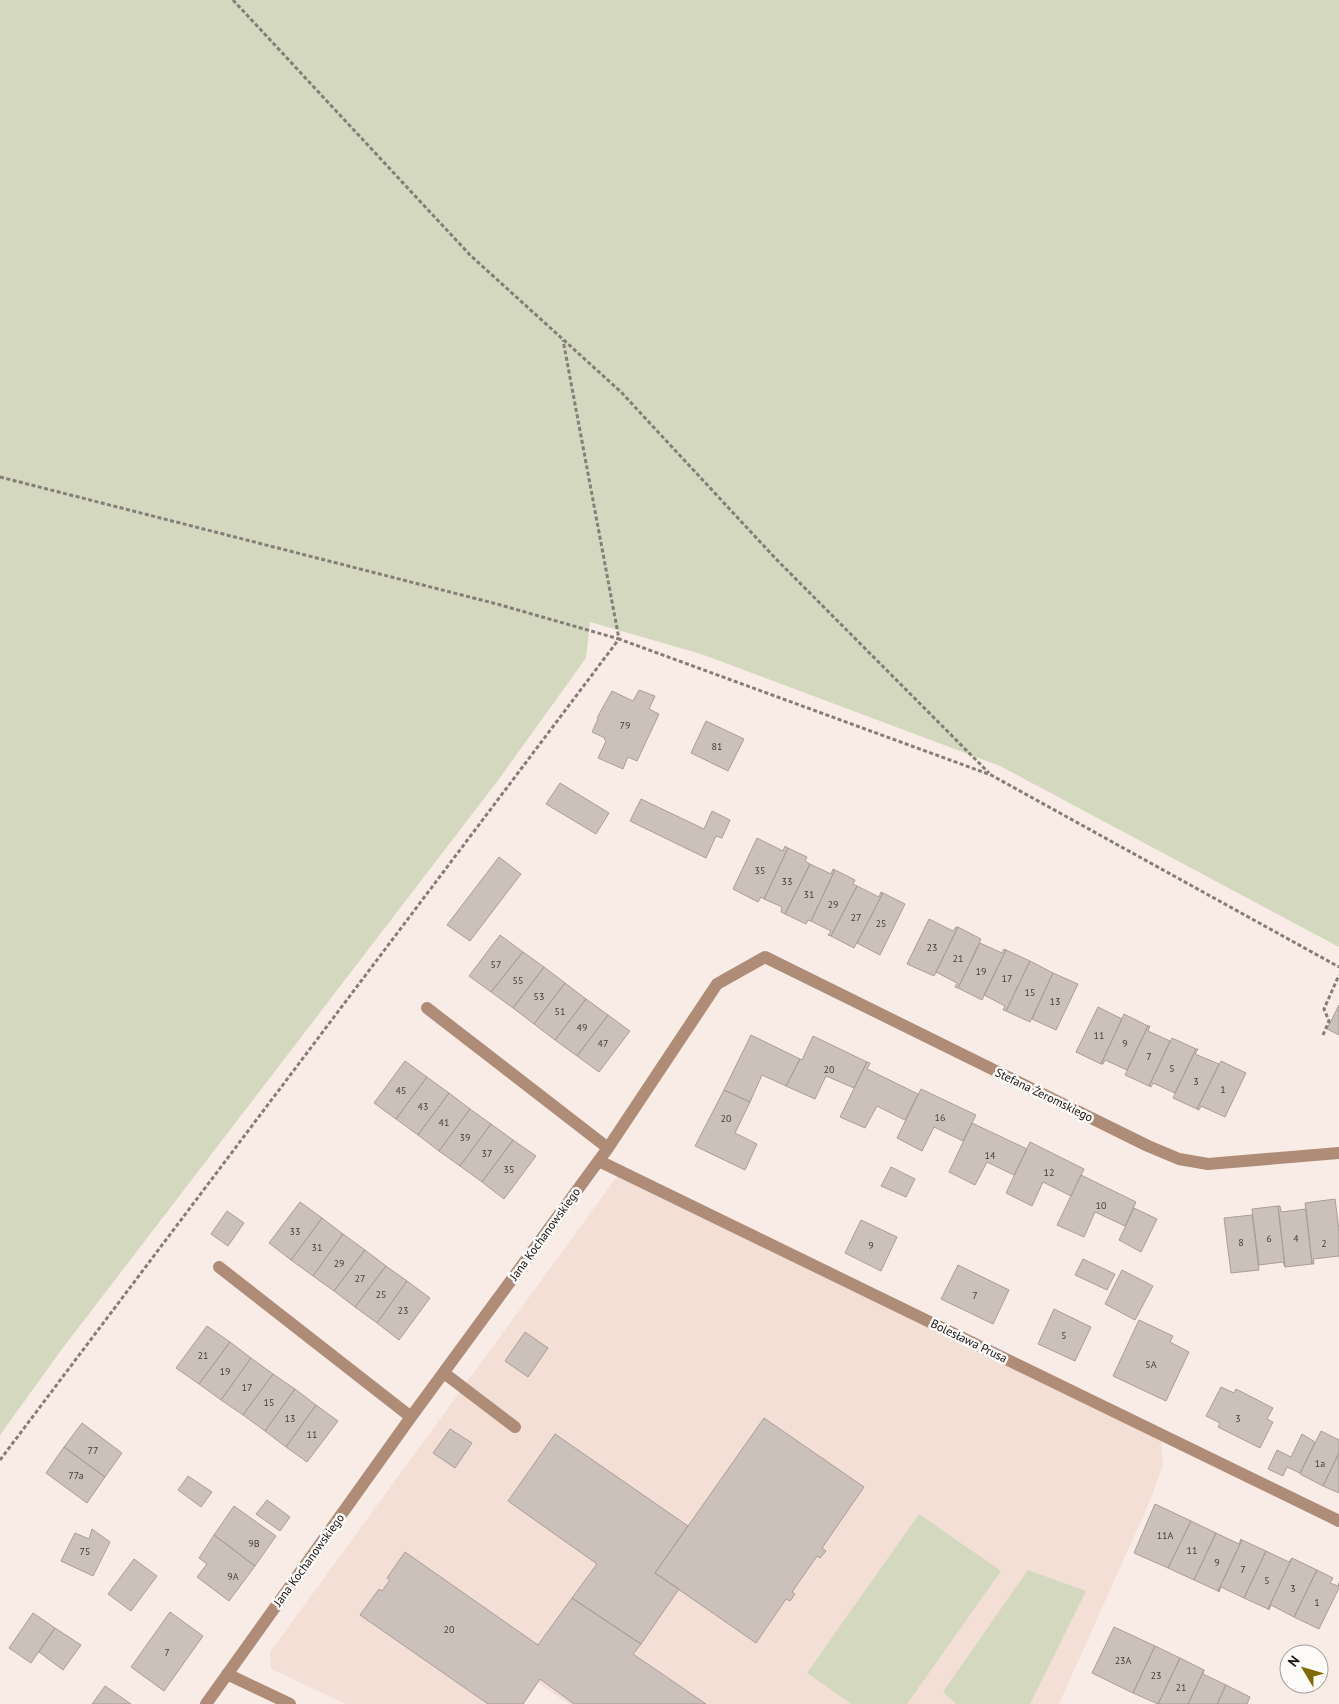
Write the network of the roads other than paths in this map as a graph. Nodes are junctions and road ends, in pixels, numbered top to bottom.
1 (765, 957) joint
2 (427, 1008) dead end
3 (608, 1148) junction
4 (1339, 1153) edge
5 (599, 1161) junction
6 (219, 1268) dead end
7 (444, 1373) junction
8 (412, 1417) junction
9 (515, 1427) dead end
10 (1339, 1522) edge
11 (227, 1674) junction
12 (206, 1704) edge
13 (290, 1704) edge

1 - 3 street, Jana Kochanowskiego
1 - 4 street, Stefana Żeromskiego
2 - 3 street
3 - 5 street, Jana Kochanowskiego
5 - 7 street, Jana Kochanowskiego
5 - 10 street, Bolesława Prusa
6 - 8 street
7 - 8 street, Jana Kochanowskiego
7 - 9 street
8 - 11 street, Jana Kochanowskiego
11 - 12 street, Jana Kochanowskiego
11 - 13 street

